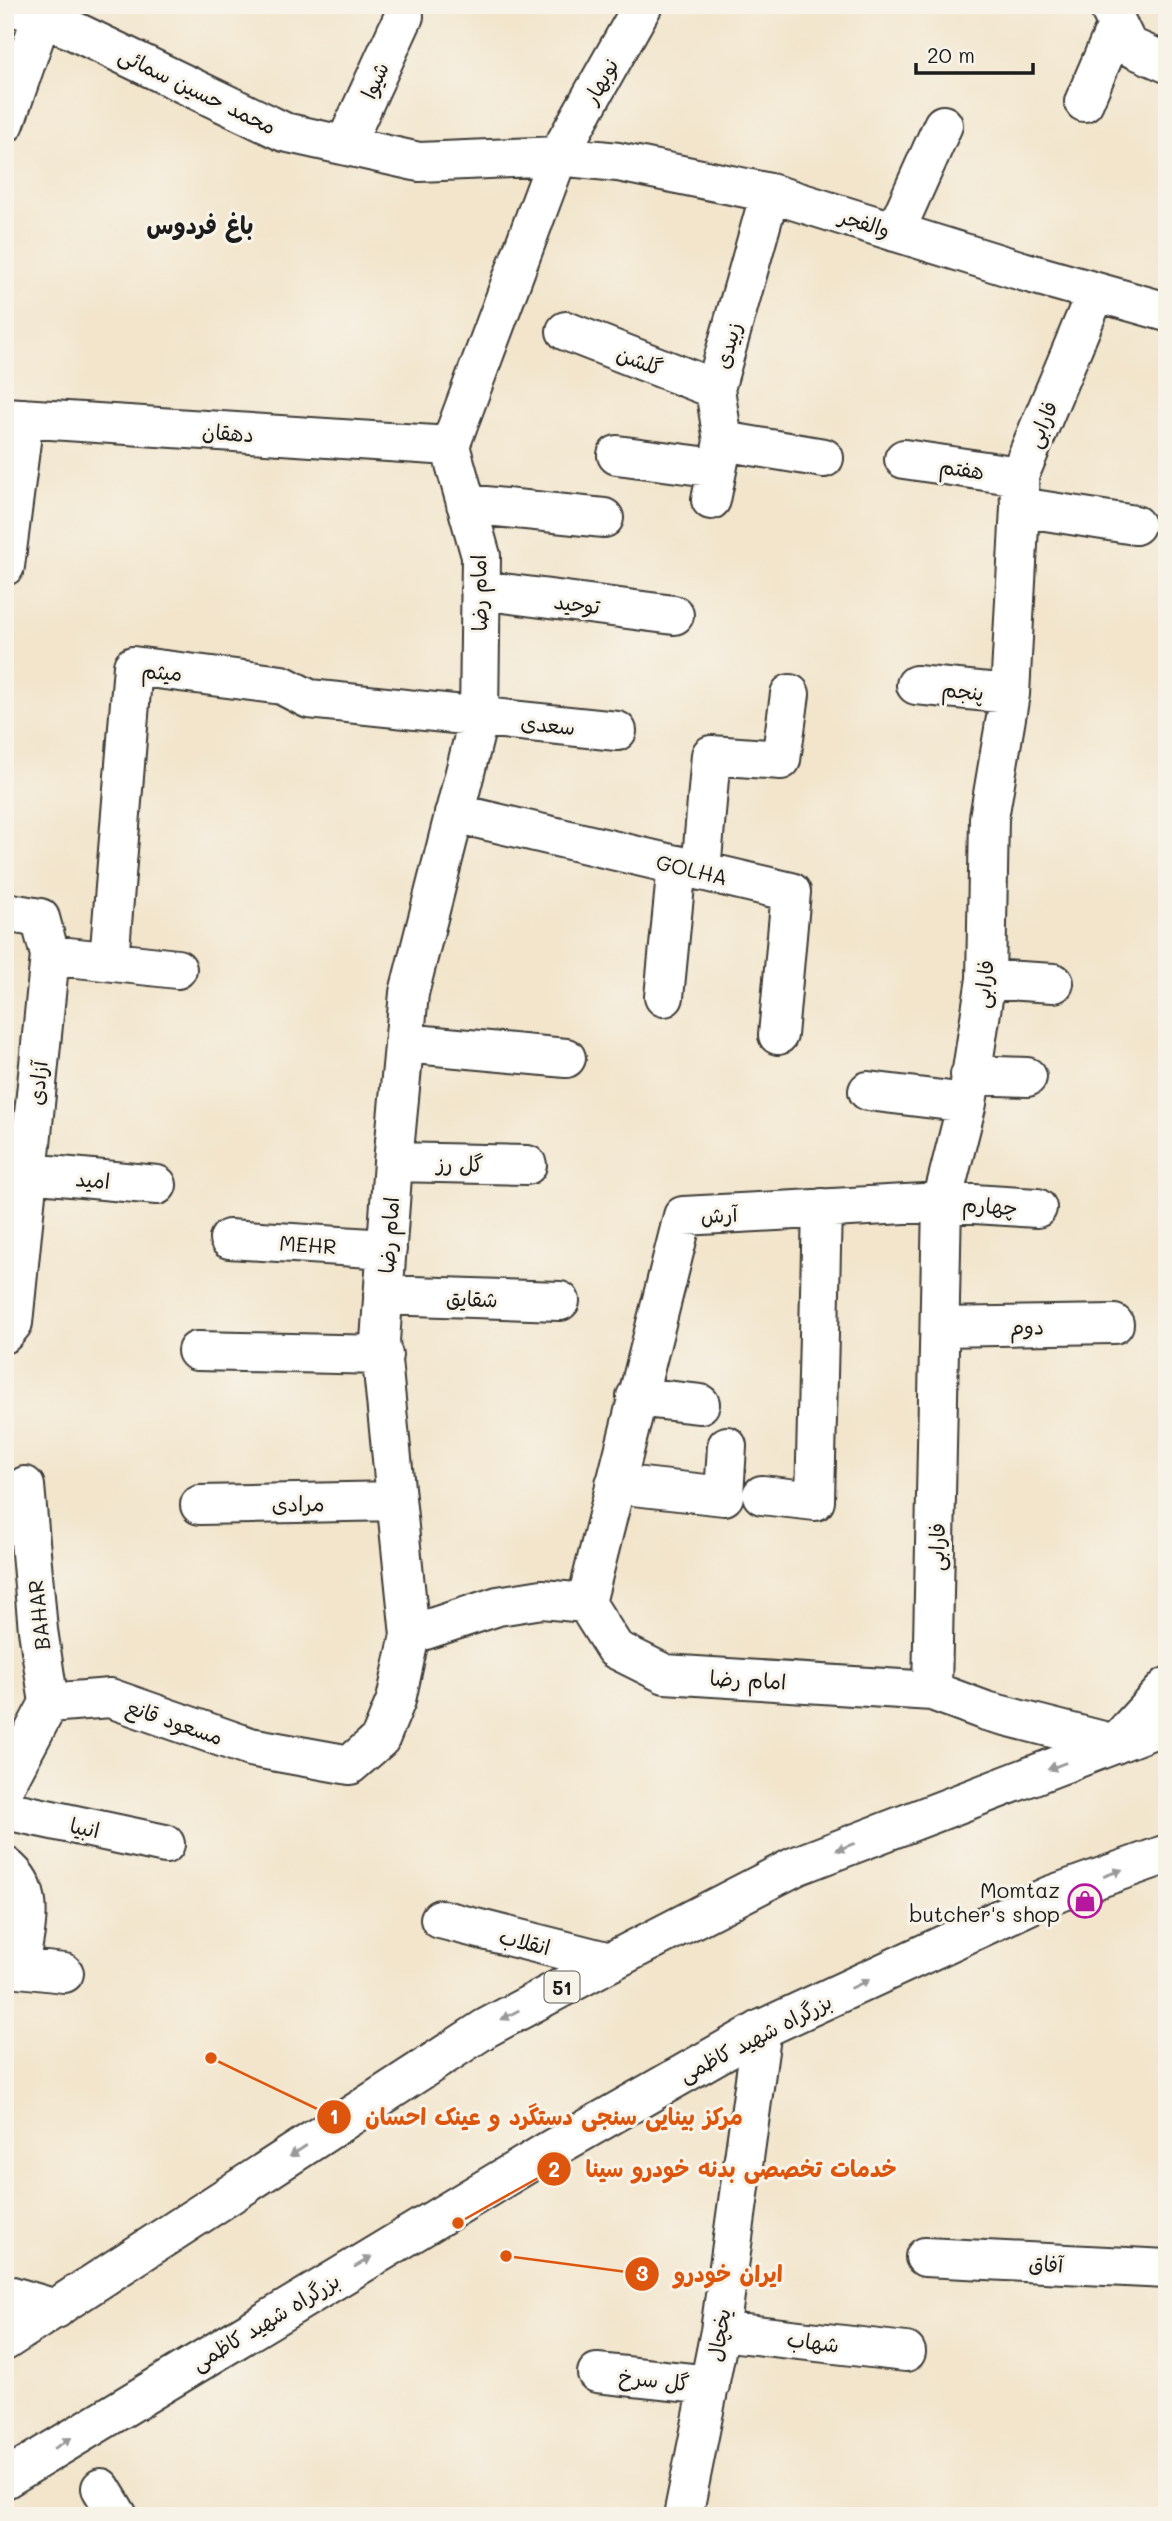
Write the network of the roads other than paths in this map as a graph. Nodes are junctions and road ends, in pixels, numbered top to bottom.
1 (643, 5) edge
2 (50, 14) edge
3 (1113, 15) edge
4 (404, 16) dead end
5 (1167, 63) edge
6 (1084, 102) dead end
7 (5, 123) edge
8 (943, 125) dead end
9 (345, 145) junction
10 (558, 156) junction
11 (770, 193) junction
12 (895, 232) junction
13 (1096, 292) junction
14 (1167, 312) edge
15 (566, 331) dead end
16 (715, 389) junction
17 (15, 418) edge
18 (450, 446) junction
19 (617, 455) dead end
20 (824, 458) dead end
21 (904, 459) dead end
22 (717, 470) junction
23 (1020, 492) junction
24 (466, 504) junction
25 (604, 518) dead end
26 (1135, 525) dead end
27 (5, 566) edge
28 (480, 590) junction
29 (674, 615) dead end
30 (916, 685) dead end
31 (790, 694) dead end
32 (1010, 694) junction
33 (479, 717) junction
34 (617, 731) dead end
35 (454, 813) junction
36 (689, 868) junction
37 (5, 912) edge
38 (50, 955) junction
39 (109, 961) junction
40 (177, 969) dead end
41 (986, 979) junction
42 (1054, 983) dead end
43 (664, 997) dead end
44 (778, 1035) dead end
45 (404, 1044) junction
46 (566, 1058) dead end
47 (1027, 1077) dead end
48 (968, 1089) junction
49 (868, 1091) dead end
50 (393, 1162) junction
51 (527, 1165) dead end
52 (28, 1173) junction
53 (157, 1185) dead end
54 (942, 1202) junction
55 (822, 1208) junction
56 (1037, 1208) dead end
57 (229, 1239) dead end
58 (387, 1249) junction
59 (383, 1295) junction
60 (560, 1301) dead end
61 (1114, 1324) dead end
62 (941, 1327) junction
63 (5, 1333) edge
64 (197, 1351) dead end
65 (383, 1355) junction
66 (636, 1397) junction
67 (699, 1404) dead end
68 (727, 1446) dead end
69 (615, 1484) junction
70 (26, 1486) dead end
71 (762, 1495) dead end
72 (396, 1501) junction
73 (200, 1504) dead end
74 (586, 1603) junction
75 (410, 1635) junction
76 (1167, 1687) edge
77 (932, 1690) junction
78 (49, 1703) junction
79 (1167, 1724) edge
80 (1115, 1744) junction
81 (350, 1765) joint
82 (5, 1786) edge
83 (5, 1810) edge
84 (165, 1844) dead end
85 (1167, 1854) edge
86 (5, 1866) edge
87 (440, 1919) dead end
88 (610, 1962) junction
89 (64, 1973) dead end
90 (762, 2029) junction
91 (925, 2257) dead end
92 (1167, 2269) edge
93 (5, 2294) edge
94 (56, 2309) junction
95 (720, 2331) junction
96 (5, 2341) edge
97 (906, 2352) dead end
98 (597, 2373) dead end
99 (710, 2385) junction
100 (5, 2479) edge
101 (683, 2516) edge

1 - 10 main road, نوبهار
2 - 7 main road
2 - 9 main road, محمد حسین سمائی
3 - 5 main road
3 - 6 main road
4 - 9 main road, شیوا
8 - 12 main road
9 - 10 main road, محمد حسین سمائی
10 - 11 main road, والفجر
10 - 18 main road
11 - 12 main road, والفجر
11 - 16 main road, زبیدی
12 - 13 main road, والفجر
13 - 14 main road, والفجر
13 - 23 main road, فارابی
15 - 16 main road, گلشن
16 - 22 main road, زبیدی
17 - 18 main road, دهقان
17 - 27 main road
18 - 24 main road, امام رضا
19 - 22 main road
20 - 22 main road
21 - 23 main road, هفتم
23 - 26 main road, هفتم
23 - 32 main road, فارابی
24 - 25 main road
24 - 28 main road, امام رضا
28 - 29 main road, توحید
28 - 33 main road, امام رضا
30 - 32 main road, پنجم
31 - 36 main road
32 - 41 main road, فارابی
33 - 34 main road, سعدی
33 - 35 main road, امام رضا
33 - 39 main road, میثم
35 - 36 main road, GOLHA
35 - 45 main road, امام رضا
36 - 43 main road
36 - 44 main road, GOLHA
37 - 38 main road
38 - 39 main road
38 - 52 main road, آزادی
39 - 40 main road
41 - 42 main road
41 - 48 main road, فارابی
45 - 46 main road
45 - 50 main road, امام رضا
47 - 48 main road
48 - 49 main road
48 - 54 main road, فارابی
50 - 51 main road, گل رز
50 - 58 main road, امام رضا
52 - 53 main road, امید
52 - 63 main road, آزادی
54 - 55 main road, آرش
54 - 56 main road, چهارم
54 - 62 main road, فارابی
55 - 66 main road, آرش
55 - 71 main road
57 - 58 main road, MEHR
58 - 59 main road, امام رضا
59 - 60 main road, شقایق
59 - 65 main road, امام رضا
61 - 62 main road, دوم
62 - 77 main road, فارابی
64 - 65 main road
65 - 72 main road, امام رضا
66 - 67 main road
66 - 69 main road, آرش
68 - 69 main road
69 - 74 main road, آرش
70 - 78 main road, BAHAR
72 - 73 main road, مرادی
72 - 75 main road, امام رضا
74 - 75 main road
74 - 77 main road, امام رضا
75 - 81 main road, امام رضا
76 - 80 main road
77 - 80 main road, امام رضا
78 - 81 main road, مسعود قانع
78 - 82 main road
79 - 80 main road, 51
80 -> 88 main road, 51
83 - 84 main road, انبیا
90 -> 85 main road, بزرگراه شهید کاظمی
86 - 89 main road
87 - 88 main road, انقلاب
88 -> 94 main road, 51
90 - 95 main road, یخچال
100 -> 90 main road, بزرگراه شهید کاظمی
91 - 92 main road, آفاق
93 - 94 main road
94 - 96 main road, 51
95 - 97 main road, شهاب
95 - 99 main road, یخچال
98 - 99 main road, گل سرخ
99 - 101 main road, یخچال

